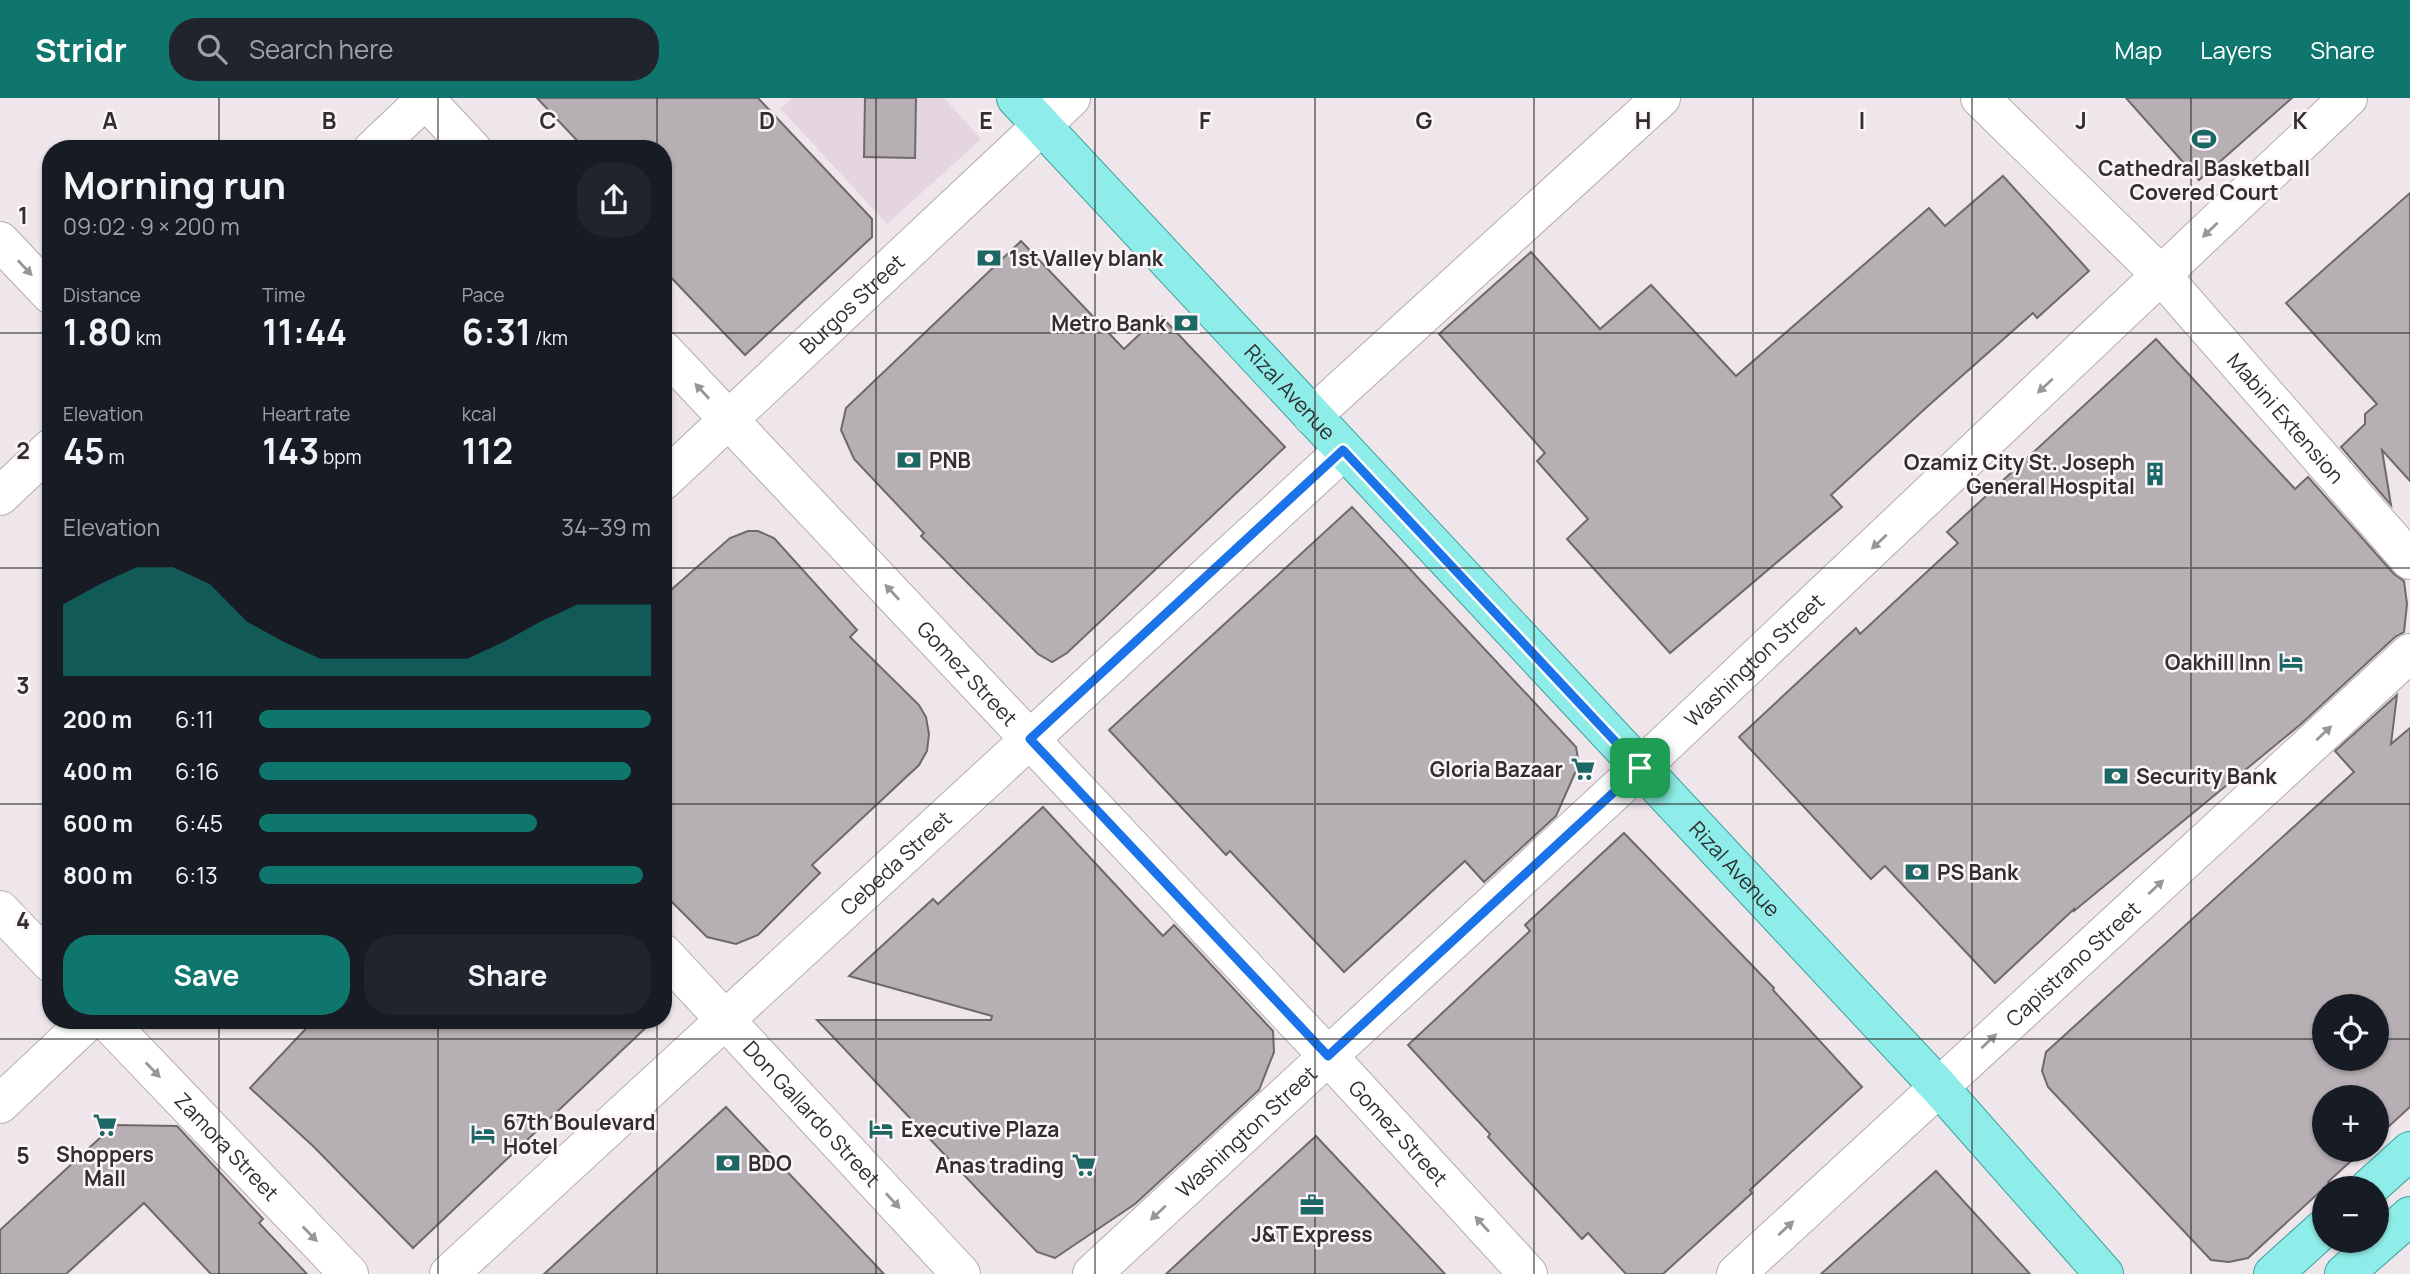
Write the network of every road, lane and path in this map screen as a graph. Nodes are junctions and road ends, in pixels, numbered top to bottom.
1 (426, 98) edge
2 (1016, 98) edge
3 (1071, 98) edge
4 (1661, 98) edge
5 (1980, 98) edge
6 (2348, 98) edge
7 (1041, 127) junction
8 (382, 140) edge
9 (464, 140) edge
10 (0, 240) edge
11 (2162, 276) junction
12 (42, 285) edge
13 (672, 360) edge
14 (1311, 416) junction
15 (729, 420) junction
16 (1343, 450) junction
17 (42, 456) edge
18 (672, 473) edge
19 (0, 496) edge
20 (2410, 560) edge
21 (2410, 653) edge
22 (1030, 739) junction
23 (1640, 768) junction
24 (0, 910) edge
25 (42, 954) edge
26 (672, 963) edge
27 (725, 1020) junction
28 (79, 1029) edge
29 (115, 1029) edge
30 (1328, 1056) junction
31 (1938, 1087) junction
32 (0, 1104) edge
33 (2410, 1152) edge
34 (2383, 1176) edge
35 (2410, 1216) edge
36 (2312, 1239) edge
37 (349, 1274) edge
38 (449, 1274) edge
39 (961, 1274) edge
40 (1092, 1274) edge
41 (1528, 1274) edge
42 (1736, 1274) edge
43 (2104, 1274) edge
44 (2273, 1274) edge
45 (2344, 1274) edge

1 - 8 street
1 - 9 street
2 - 7 main road, Rizal Avenue
3 - 7 street, Burgos Street
4 - 14 street
5 - 11 street, Mabini Extension
6 -> 11 street, Washington Street
7 - 14 main road, Rizal Avenue
7 - 15 street, Burgos Street
10 -> 12 street
11 - 20 street, Mabini Extension
11 -> 23 street, Washington Street
15 -> 13 street, Gomez Street
14 - 16 main road, Rizal Avenue
15 - 18 street, Burgos Street
22 -> 15 street, Gomez Street
16 - 22 street, Cebeda Street
16 - 23 main road, Rizal Avenue
17 - 19 street
31 -> 21 street, Capistrano Street
22 - 27 street, Cebeda Street
22 - 30 street, Gomez Street
23 - 30 street, Washington Street
23 - 31 main road, Rizal Avenue
24 - 25 street
26 - 27 street, Don Gallardo Street
27 - 38 street, Cebeda Street
27 -> 39 street, Don Gallardo Street
28 - 32 street
29 -> 37 street, Zamora Street
30 -> 40 street, Washington Street
41 -> 30 street, Gomez Street
42 -> 31 street, Capistrano Street
31 - 43 main road, Rizal Avenue
33 - 34 main road
35 - 45 main road
36 - 44 main road

